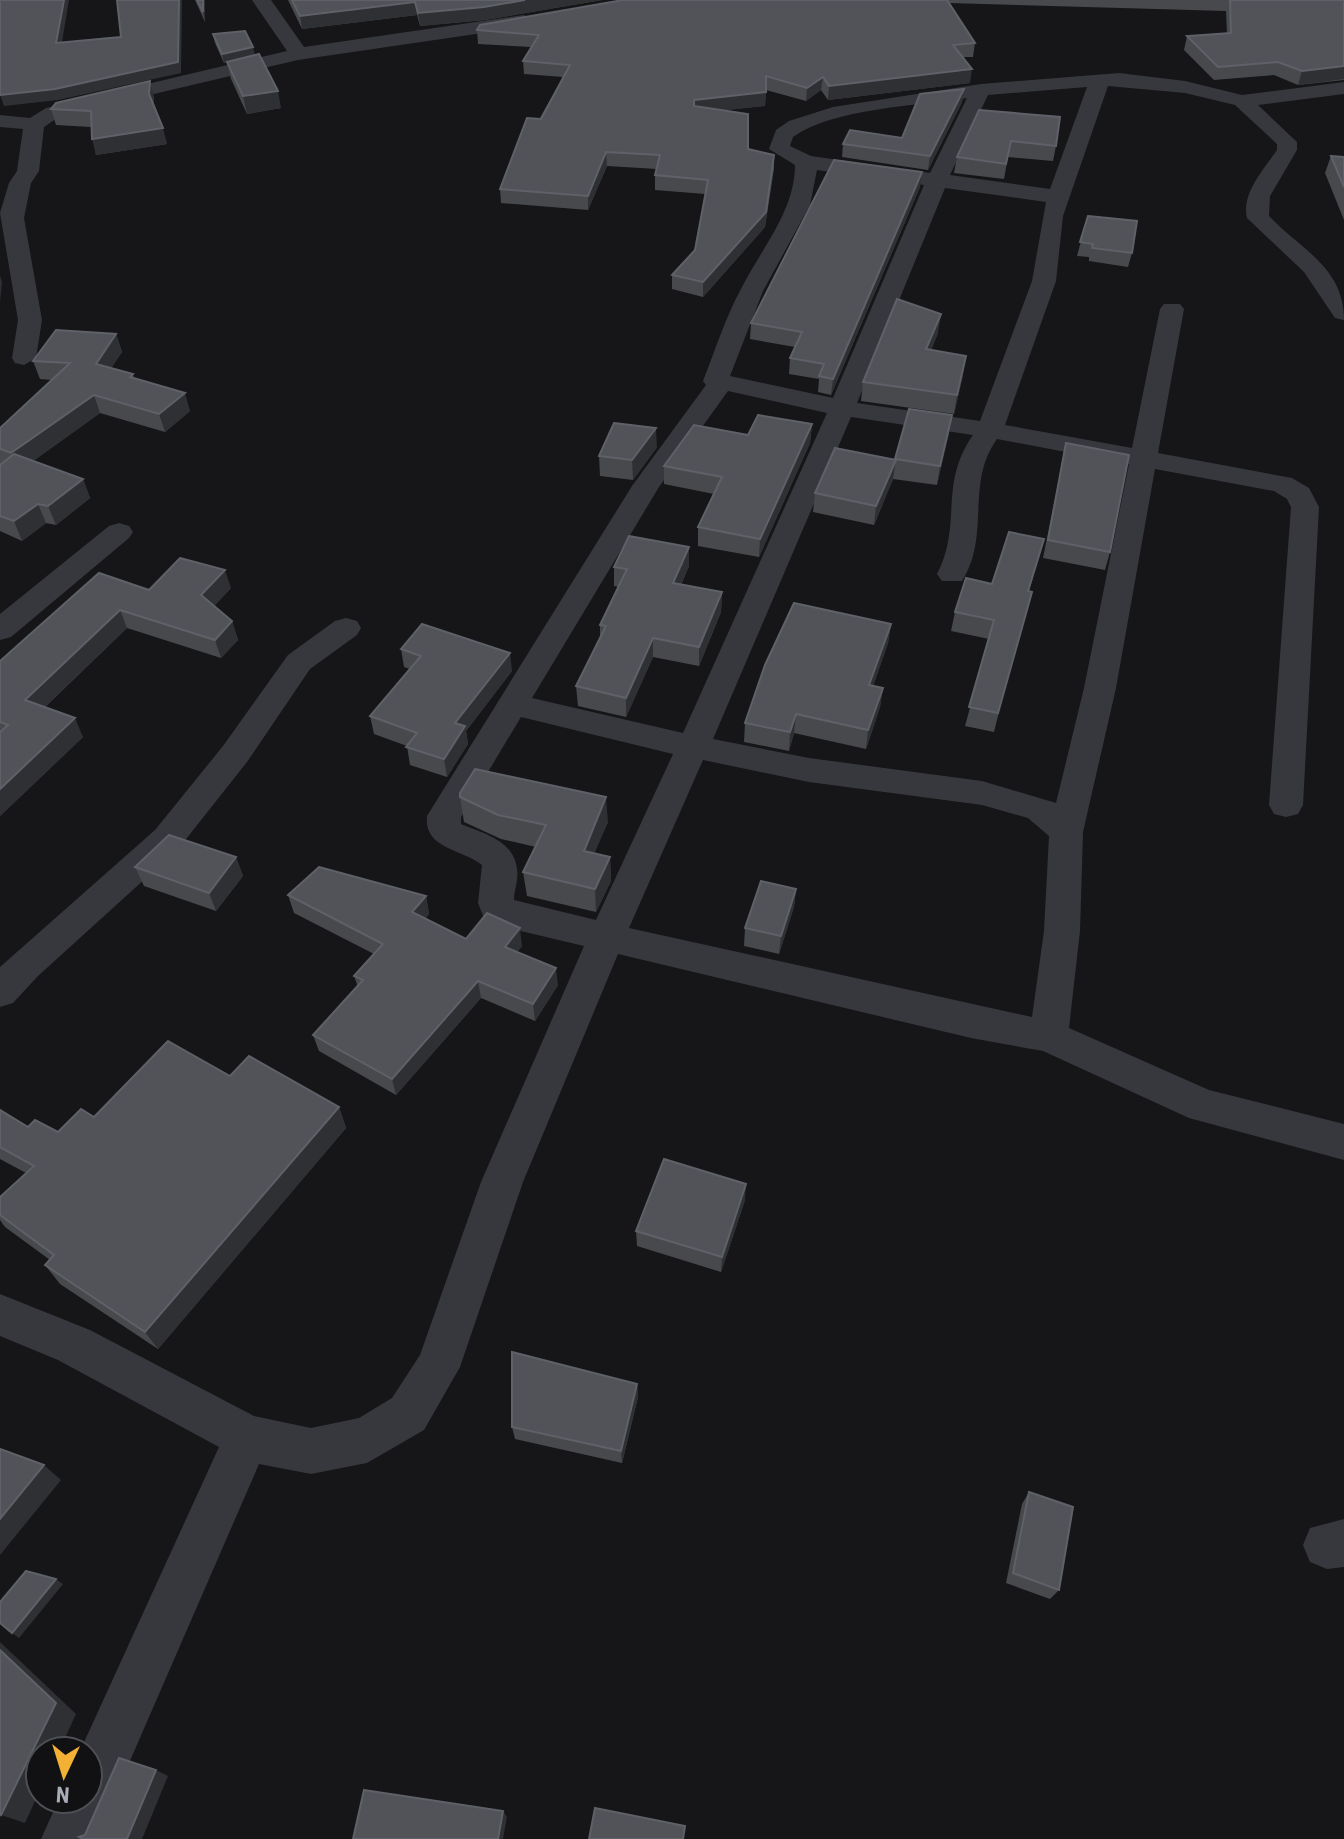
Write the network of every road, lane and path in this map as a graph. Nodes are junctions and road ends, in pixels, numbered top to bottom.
1 (261, 0) edge
2 (503, 0) edge
3 (549, 16) edge
4 (508, 24) junction
5 (298, 54) junction
6 (1100, 81) junction
7 (1344, 88) edge
8 (981, 90) junction
9 (1242, 101) junction
10 (0, 121) edge
11 (34, 124) junction
12 (806, 162) junction
13 (937, 180) junction
14 (1059, 197) junction
15 (7, 219) edge
16 (1172, 309) dead end
17 (1344, 313) edge
18 (24, 358) dead end
19 (720, 384) junction
20 (841, 408) junction
21 (990, 430) junction
22 (1142, 459) junction
23 (119, 532) dead end
24 (952, 574) dead end
25 (346, 628) dead end
26 (0, 630) edge
27 (512, 704) junction
28 (696, 745) junction
29 (1286, 805) dead end
30 (1066, 832) junction
31 (607, 936) junction
32 (0, 992) edge
33 (1049, 1036) junction
34 (1344, 1142) edge
35 (0, 1315) edge
36 (247, 1438) junction
37 (104, 1759) edge
38 (79, 1815) edge
39 (68, 1839) edge

1 - 5 street
2 - 4 street
3 - 4 street
4 - 5 street
5 - 11 street
6 - 8 street
6 - 9 street
6 - 14 street
7 - 9 street
8 - 12 street
8 - 13 street
9 - 17 street
10 - 11 street
11 - 15 street
12 - 13 street
12 - 19 street
13 - 14 street
13 - 20 street
14 - 21 street
15 - 18 street
16 - 22 street
19 - 20 street
19 - 27 street
20 - 21 street
20 - 28 street
21 - 22 street
21 - 24 street
22 - 29 street
22 - 30 street
23 - 26 street
25 - 32 street
27 - 28 street
27 - 31 street
28 - 30 street
28 - 31 street
30 - 33 street
31 - 33 street
31 - 36 street
33 - 34 street
35 - 36 street
36 - 37 street
38 - 39 street

